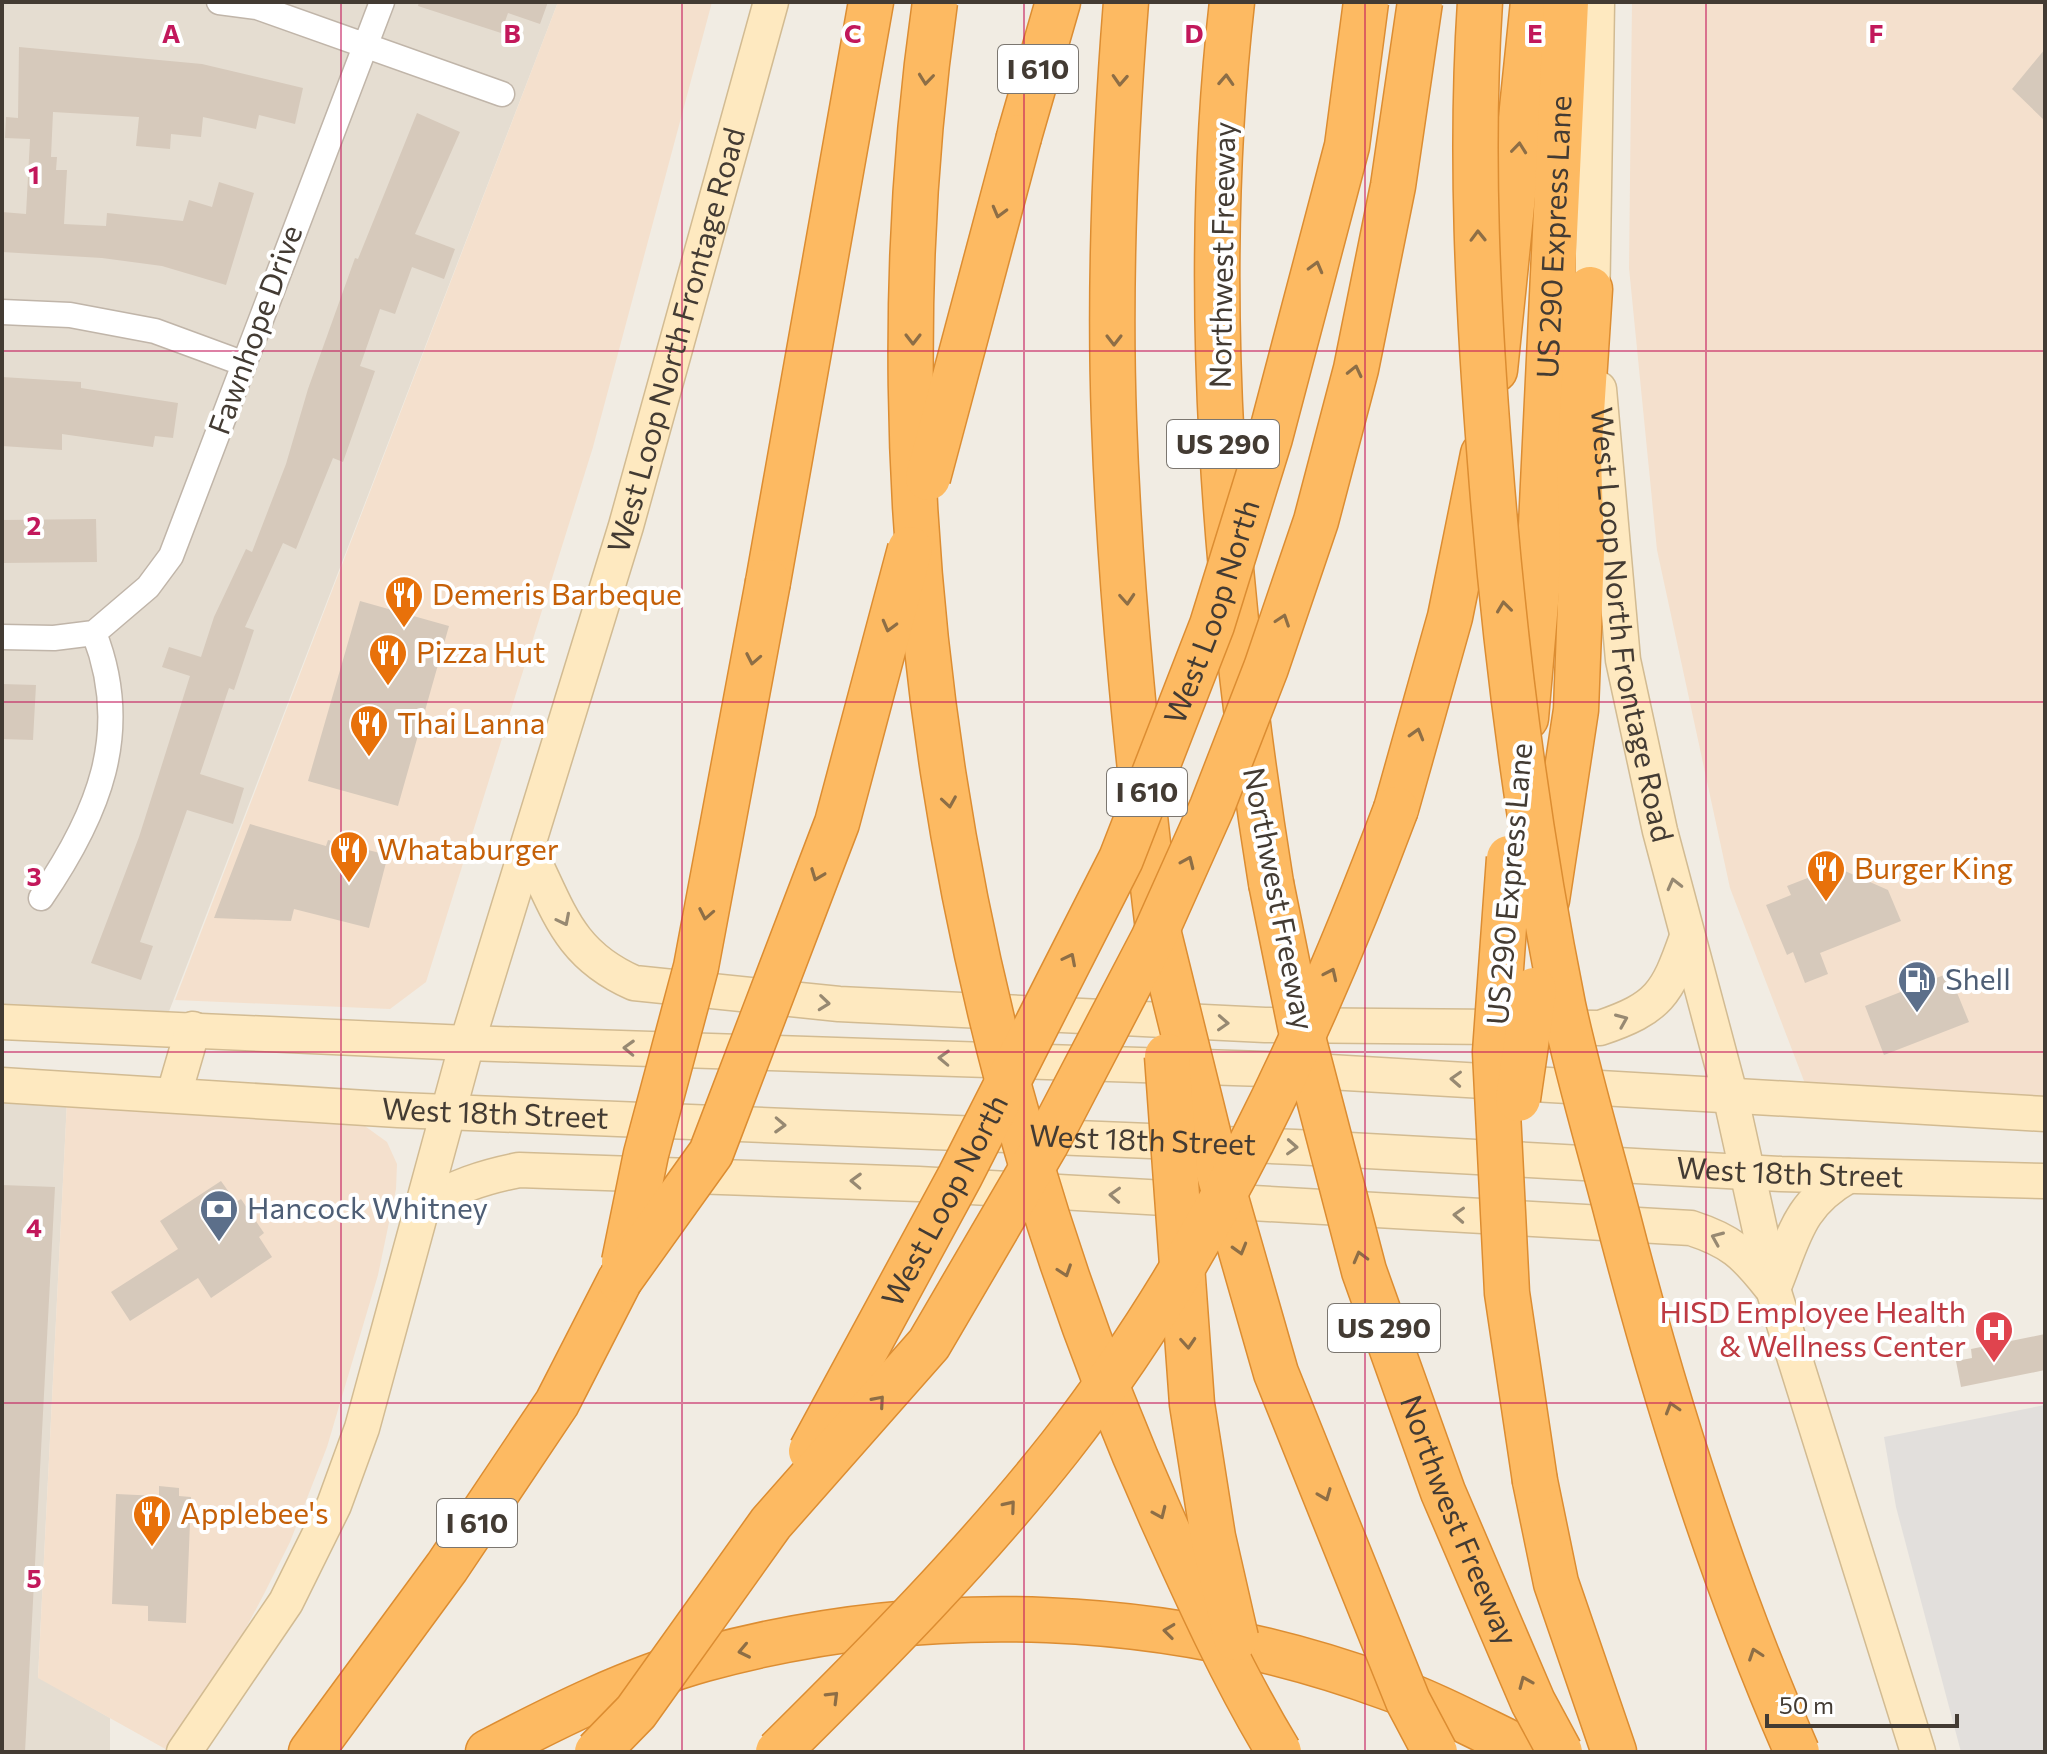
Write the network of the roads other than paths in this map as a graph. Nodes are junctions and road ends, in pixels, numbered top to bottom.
1 (219, 2) edge
2 (382, 2) edge
3 (771, 2) edge
4 (871, 2) edge
5 (935, 2) edge
6 (1058, 2) edge
7 (1126, 2) edge
8 (1232, 2) edge
9 (1366, 2) edge
10 (1420, 2) edge
11 (1480, 2) edge
12 (1533, 2) edge
13 (1566, 2) edge
14 (1597, 2) edge
15 (365, 44) junction
16 (502, 94) dead end
17 (1590, 289) junction
18 (2, 312) edge
19 (242, 363) junction
20 (94, 633) junction
21 (2, 637) edge
22 (529, 851) junction
23 (41, 898) dead end
24 (1158, 930) junction
25 (1687, 937) junction
26 (2, 1022) edge
27 (193, 1029) junction
28 (467, 1043) junction
29 (2, 1085) edge
30 (174, 1094) junction
31 (1730, 1094) junction
32 (451, 1112) junction
33 (2045, 1114) edge
34 (1746, 1172) junction
35 (1848, 1176) junction
36 (2045, 1181) edge
37 (1504, 1184) junction
38 (423, 1206) junction
39 (620, 1280) junction
40 (1773, 1289) junction
41 (771, 1523) junction
42 (1500, 1742) edge
43 (184, 1752) edge
44 (311, 1752) edge
45 (488, 1752) edge
46 (597, 1752) edge
47 (778, 1752) edge
48 (1276, 1752) edge
49 (1435, 1752) edge
50 (1529, 1752) edge
51 (1560, 1752) edge
52 (1614, 1752) edge
53 (1797, 1752) edge
54 (1918, 1752) edge

1 - 15 street
2 - 15 street, Fawnhope Drive
3 - 22 main road, West Loop North Frontage Road
4 -> 39 highway, bridge
5 -> 48 highway, bridge
6 -> 39 highway, I 610, bridge
7 -> 24 highway
51 -> 8 highway, Northwest Freeway / US 290, bridge
41 -> 9 highway, West Loop North / I 610, bridge
41 -> 10 highway, bridge
53 -> 11 highway, bridge
47 -> 12 highway, bridge
13 - 37 highway, US 290 Express Lane, bridge
14 - 17 main road, West Loop North Frontage Road
15 - 16 street
15 - 19 street, Fawnhope Drive
25 -> 17 main road, West Loop North Frontage Road
17 - 37 highway, bridge
18 - 19 street
19 - 20 street, Fawnhope Drive
20 - 21 street
20 - 23 street
22 -> 25 main road
22 - 28 main road, West Loop North Frontage Road
24 -> 48 highway, bridge
24 -> 49 highway, bridge
25 - 31 main road, West Loop North Frontage Road
26 - 27 main road
27 - 28 main road
27 - 30 main road
31 -> 28 main road
28 - 32 main road, West Loop North Frontage Road
29 - 30 main road, West 18th Street
30 - 32 main road, West 18th Street
31 - 33 main road
31 - 34 main road, West Loop North Frontage Road
32 -> 34 main road, West 18th Street
32 - 38 main road, West Loop North Frontage Road
34 - 35 main road, West 18th Street
34 - 40 main road, West Loop North Frontage Road
35 - 36 main road, West 18th Street
35 - 40 main road
37 - 52 highway, US 290 Express Lane, bridge
40 -> 38 main road
38 - 43 main road, West Loop North Frontage Road
39 - 44 highway, I 610
40 - 54 main road, West Loop North Frontage Road
41 - 46 highway, I 610, bridge
42 -> 45 highway
42 - 50 highway

